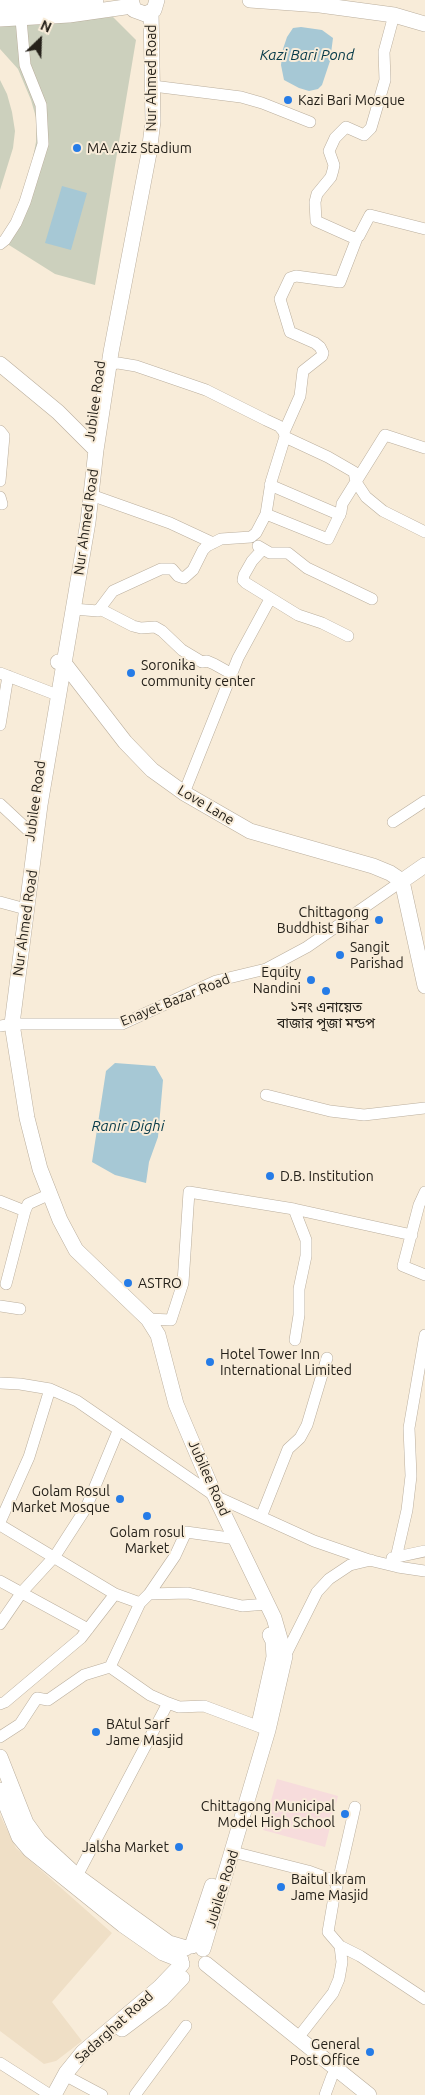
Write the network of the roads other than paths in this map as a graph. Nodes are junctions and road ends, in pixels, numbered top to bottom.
1 (96, 0) edge
2 (250, 0) edge
3 (320, 2) edge
4 (143, 6) edge
5 (0, 7) edge
6 (394, 16) junction
7 (0, 19) edge
8 (21, 19) junction
9 (425, 24) edge
10 (153, 86) junction
11 (310, 122) dead end
12 (425, 229) edge
13 (357, 238) junction
14 (0, 244) edge
15 (0, 364) edge
16 (109, 365) junction
17 (0, 431) edge
18 (285, 435) junction
19 (93, 447) junction
20 (425, 448) edge
21 (0, 481) edge
22 (356, 482) junction
23 (270, 485) junction
24 (91, 496) junction
25 (266, 514) junction
26 (340, 515) junction
27 (425, 532) edge
28 (252, 536) junction
29 (212, 543) junction
30 (262, 550) junction
31 (270, 599) junction
32 (372, 599) dead end
33 (72, 609) junction
34 (100, 609) junction
35 (348, 636) dead end
36 (60, 662) junction
37 (4, 674) edge
38 (232, 674) junction
39 (52, 693) junction
40 (0, 725) edge
41 (184, 793) junction
42 (425, 802) edge
43 (0, 804) edge
44 (393, 822) dead end
45 (30, 832) junction
46 (425, 866) edge
47 (402, 881) junction
48 (0, 902) edge
49 (22, 908) junction
50 (425, 986) edge
51 (7, 1027) edge
52 (266, 1095) dead end
53 (425, 1108) edge
54 (425, 1192) edge
55 (46, 1196) junction
56 (0, 1202) edge
57 (294, 1209) junction
58 (25, 1211) junction
59 (412, 1234) junction
60 (425, 1275) edge
61 (6, 1284) dead end
62 (0, 1306) edge
63 (20, 1309) dead end
64 (148, 1319) junction
65 (425, 1335) edge
66 (296, 1340) dead end
67 (327, 1358) dead end
68 (0, 1383) edge
69 (50, 1389) junction
70 (118, 1431) junction
71 (210, 1492) junction
72 (261, 1517) junction
73 (0, 1523) edge
74 (232, 1539) junction
75 (425, 1551) edge
76 (55, 1556) junction
77 (396, 1558) junction
78 (369, 1560) junction
79 (425, 1571) edge
80 (0, 1581) edge
81 (22, 1592) junction
82 (115, 1594) junction
83 (149, 1594) junction
84 (140, 1603) junction
85 (262, 1605) junction
86 (0, 1624) edge
87 (88, 1629) junction
88 (285, 1656) junction
89 (110, 1667) junction
90 (168, 1703) junction
91 (0, 1704) edge
92 (263, 1728) junction
93 (0, 1737) edge
94 (0, 1757) edge
95 (0, 1790) edge
96 (355, 1807) dead end
97 (14, 1811) junction
98 (233, 1852) junction
99 (77, 1876) junction
100 (338, 1882) junction
101 (340, 1946) junction
102 (193, 1959) junction
103 (425, 1999) edge
104 (186, 2026) dead end
105 (298, 2039) junction
106 (0, 2063) edge
107 (332, 2076) junction
108 (70, 2078) junction
109 (50, 2095) edge
110 (54, 2095) edge
111 (61, 2095) edge
112 (102, 2095) edge
113 (135, 2095) edge
114 (325, 2095) edge
115 (357, 2095) edge
116 (369, 2095) edge

1 - 5 main road
2 - 3 main road
3 - 6 main road
4 - 8 main road
4 - 10 main road, Nur Ahmed Road
4 - 19 main road, Jubilee Road
6 - 9 main road
6 - 13 street
7 - 8 main road
8 - 14 street
10 - 11 street
10 - 16 main road, Nur Ahmed Road
12 - 13 street
13 - 18 street
15 - 19 main road
16 - 18 street
16 - 19 main road, Nur Ahmed Road
17 - 21 street
18 - 22 street
18 - 23 street
19 - 24 main road, Nur Ahmed Road
19 - 36 main road, Jubilee Road
20 - 22 street
22 - 26 street
22 - 27 street
23 - 25 street
23 - 26 street
24 - 29 street
24 - 33 main road, Nur Ahmed Road
25 - 26 street
25 - 28 street
28 - 29 street
28 - 30 street
29 - 34 street
30 - 31 street
30 - 32 street
31 - 35 street
31 - 38 street
33 - 34 street
33 - 36 main road, Nur Ahmed Road
34 - 38 street
36 - 39 main road, Jubilee Road
36 - 41 main road, Love Lane
36 - 51 main road, Nur Ahmed Road
37 - 39 street
37 - 40 street
38 - 41 street
39 - 45 main road, Jubilee Road
41 - 47 main road, Love Lane
42 - 44 street
43 - 45 street
45 - 49 main road, Jubilee Road
46 - 47 main road
47 - 50 main road
47 - 51 street, Enayet Bazar Road
48 - 49 street
49 - 51 main road, Jubilee Road
51 - 55 main road, Jubilee Road
52 - 53 street
54 - 59 street
55 - 58 street
55 - 64 main road, Jubilee Road
55 - 71 main road
56 - 58 street
57 - 59 street
57 - 64 street
57 - 66 street
58 - 61 street
59 - 60 street
62 - 63 street
64 - 71 main road, Jubilee Road
65 - 77 street
67 - 72 street
68 - 69 street
69 - 70 street
69 - 73 street
70 - 71 street
70 - 76 street
71 - 72 street
71 - 74 main road, Jubilee Road
72 - 78 street
73 - 76 street
74 - 83 street
74 - 85 main road, Jubilee Road
75 - 77 street
76 - 81 street
76 - 82 street
77 - 78 street
78 - 79 street
78 - 88 street
80 - 81 street
81 - 86 street
81 - 87 street
82 - 84 street
82 - 87 street
83 - 84 street
83 - 85 street
84 - 89 street
85 - 88 main road, Jubilee Road
85 - 92 main road
87 - 91 street
88 - 92 main road, Jubilee Road
89 - 90 street
89 - 93 street
90 - 92 street
90 - 99 street
92 - 98 main road, Jubilee Road
92 - 102 main road
94 - 97 main road
95 - 97 main road
96 - 100 street
97 - 99 main road
97 - 102 main road
98 - 100 street
98 - 102 main road, Jubilee Road
99 - 102 main road
100 - 101 street
101 - 103 street
101 - 105 street
102 - 105 main road
102 - 107 main road
102 - 108 main road, Sadarghat Road
102 - 110 main road, Sadarghat Road
104 - 113 street
105 - 116 main road
106 - 109 street
107 - 114 street
107 - 115 main road
108 - 111 main road, Sadarghat Road
108 - 112 street

